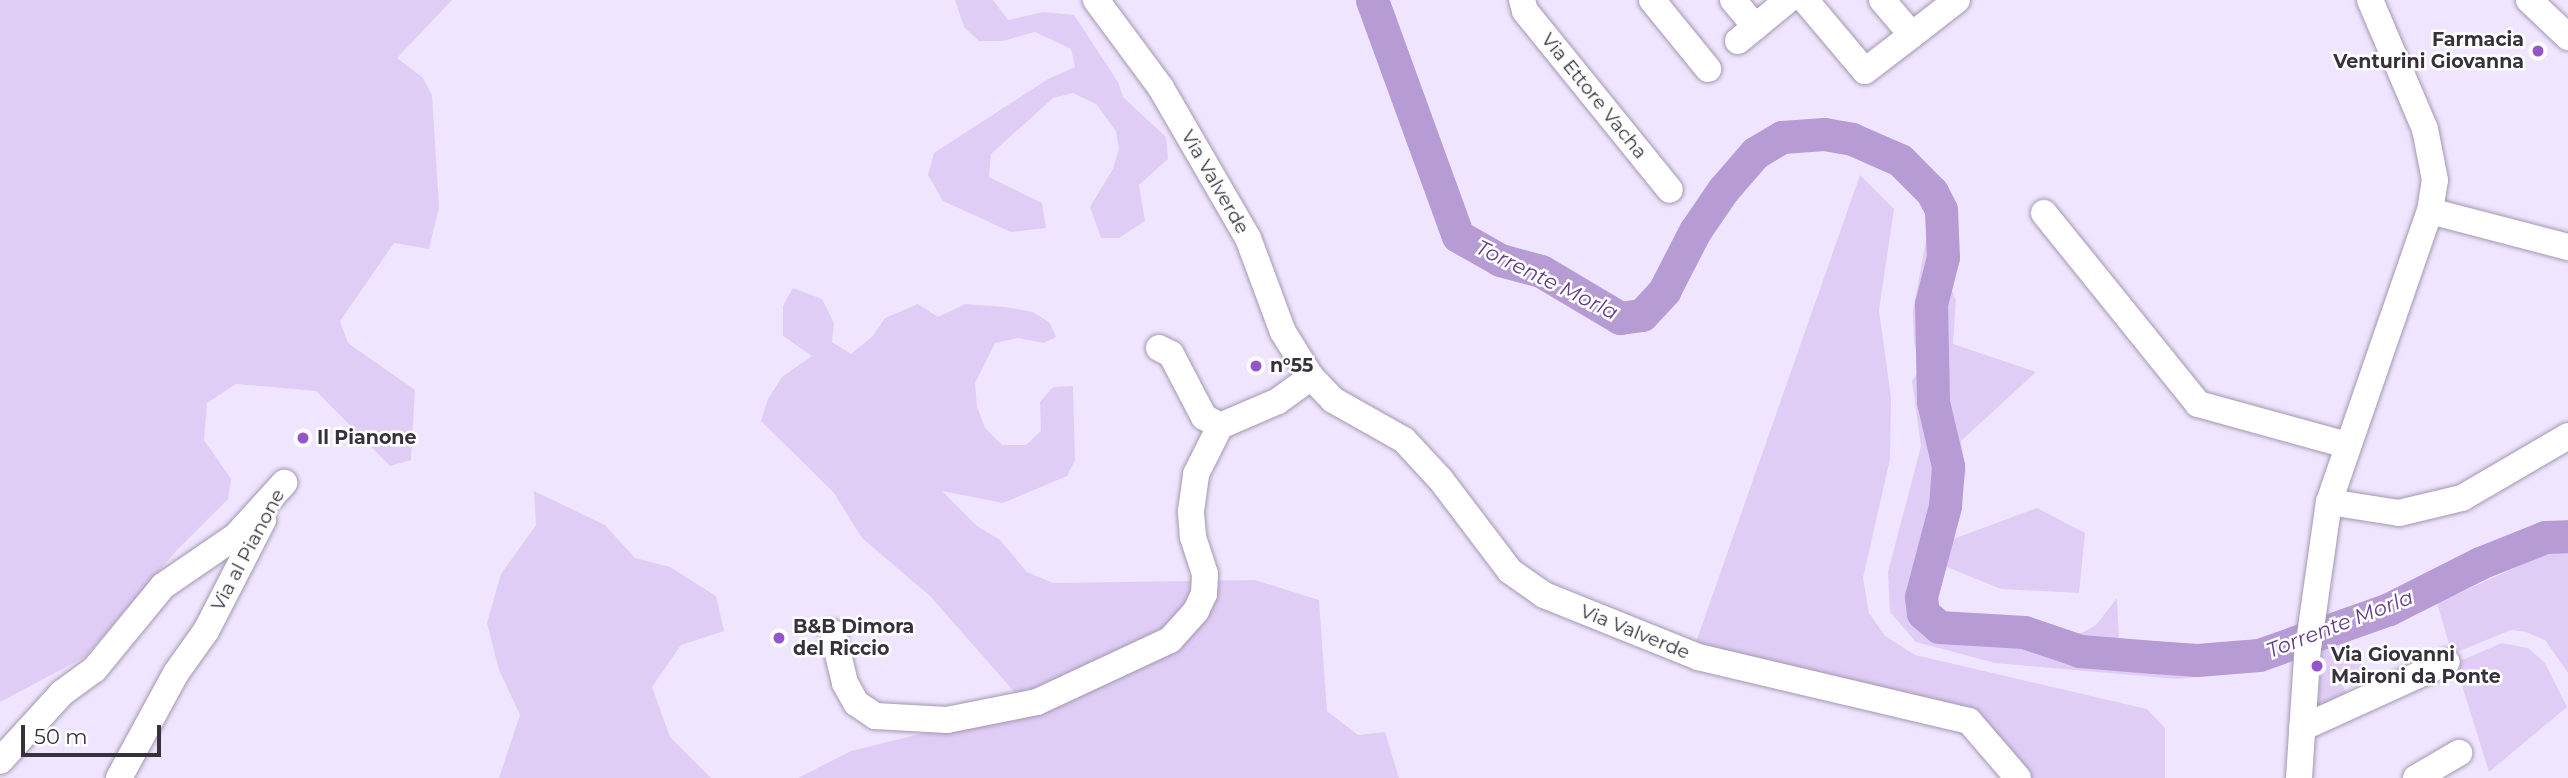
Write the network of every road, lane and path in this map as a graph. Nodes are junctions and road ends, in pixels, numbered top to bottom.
1 (1096, 0) edge
2 (1522, 0) edge
3 (1652, 0) edge
4 (1733, 0) edge
5 (1788, 0) edge
6 (1805, 0) edge
7 (1882, 0) edge
8 (1957, 0) edge
9 (2370, 0) edge
10 (2529, 0) edge
11 (1912, 35) junction
12 (2568, 37) edge
13 (1708, 69) dead end
14 (1670, 190) dead end
15 (2430, 211) junction
16 (2043, 213) dead end
17 (2568, 247) edge
18 (1158, 348) dead end
19 (1311, 376) junction
20 (1220, 426) junction
21 (2568, 436) edge
22 (2347, 445) junction
23 (2329, 502) junction
24 (833, 633) dead end
25 (2447, 662) dead end
26 (2302, 728) junction
27 (2459, 753) dead end
28 (0, 761) edge
29 (119, 778) edge
30 (2018, 778) edge
31 (2298, 778) edge
32 (2417, 778) edge

1 - 19 street, Via Valverde
2 - 14 street, Via Ettore Vacha
3 - 13 street
4 - 5 street
6 - 11 street
7 - 11 street
8 - 11 street
9 - 15 street
10 - 12 street
15 - 17 street
15 - 22 street
16 - 22 street
18 - 20 street
19 - 20 street
19 - 30 street, Via Valverde
20 - 24 street
21 - 23 street
22 - 23 street
23 - 26 street
25 - 26 street
26 - 31 street
27 - 32 street
28 - 29 street, Via al Pianone

